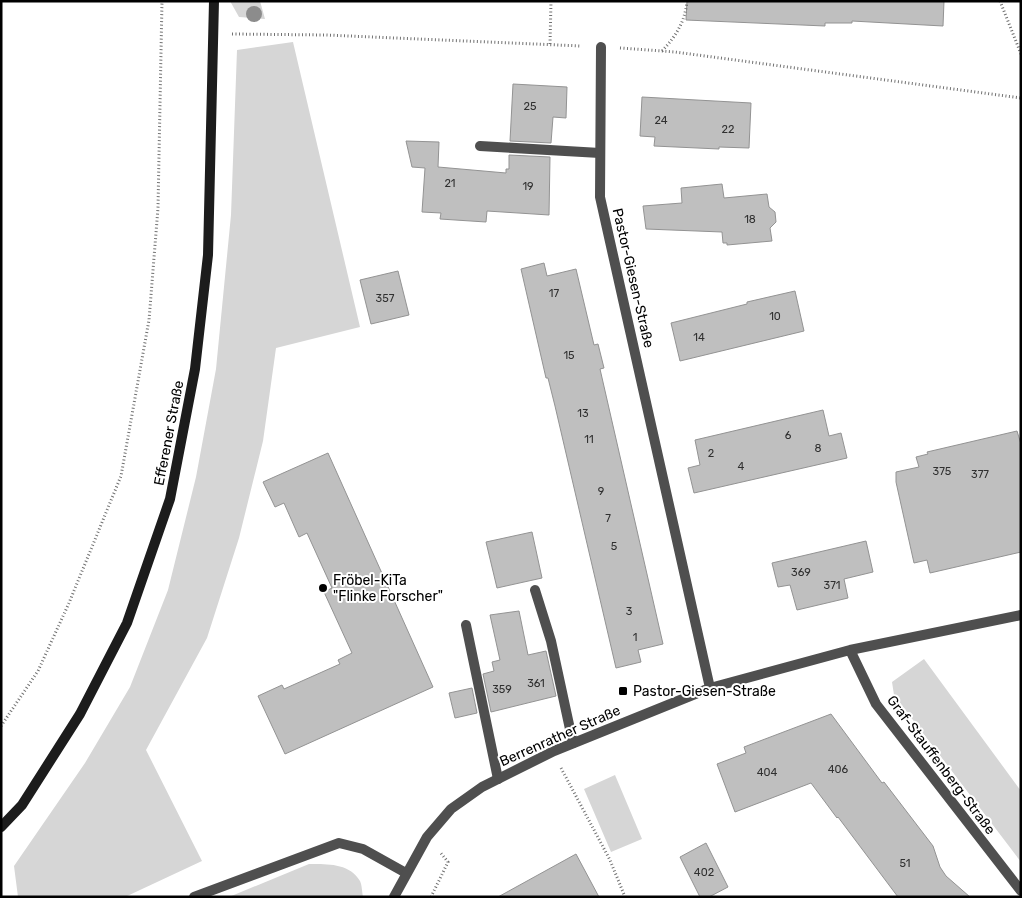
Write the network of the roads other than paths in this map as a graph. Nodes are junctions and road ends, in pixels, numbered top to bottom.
1 (214, 1) edge
2 (601, 47) road end
3 (480, 146) dead end
4 (600, 153) junction
5 (535, 590) dead end
6 (1021, 615) edge
7 (466, 625) dead end
8 (850, 650) junction
9 (710, 688) junction
10 (573, 743) junction
11 (498, 779) junction
12 (1, 827) edge
13 (406, 873) junction
14 (1021, 891) edge
15 (194, 897) edge
16 (394, 897) edge

1 - 12 street, Efferener Straße
2 - 4 street, Pastor-Giesen-Straße
3 - 4 street
4 - 9 street, Pastor-Giesen-Straße
5 - 10 street
6 - 8 street, Berrenrather Straße
7 - 11 street
8 - 9 street, Berrenrather Straße
8 - 14 street, Graf-Stauffenberg-Straße
9 - 10 street, Berrenrather Straße
10 - 11 street, Berrenrather Straße
11 - 13 street, Berrenrather Straße
13 - 15 street
13 - 16 street, Berrenrather Straße

